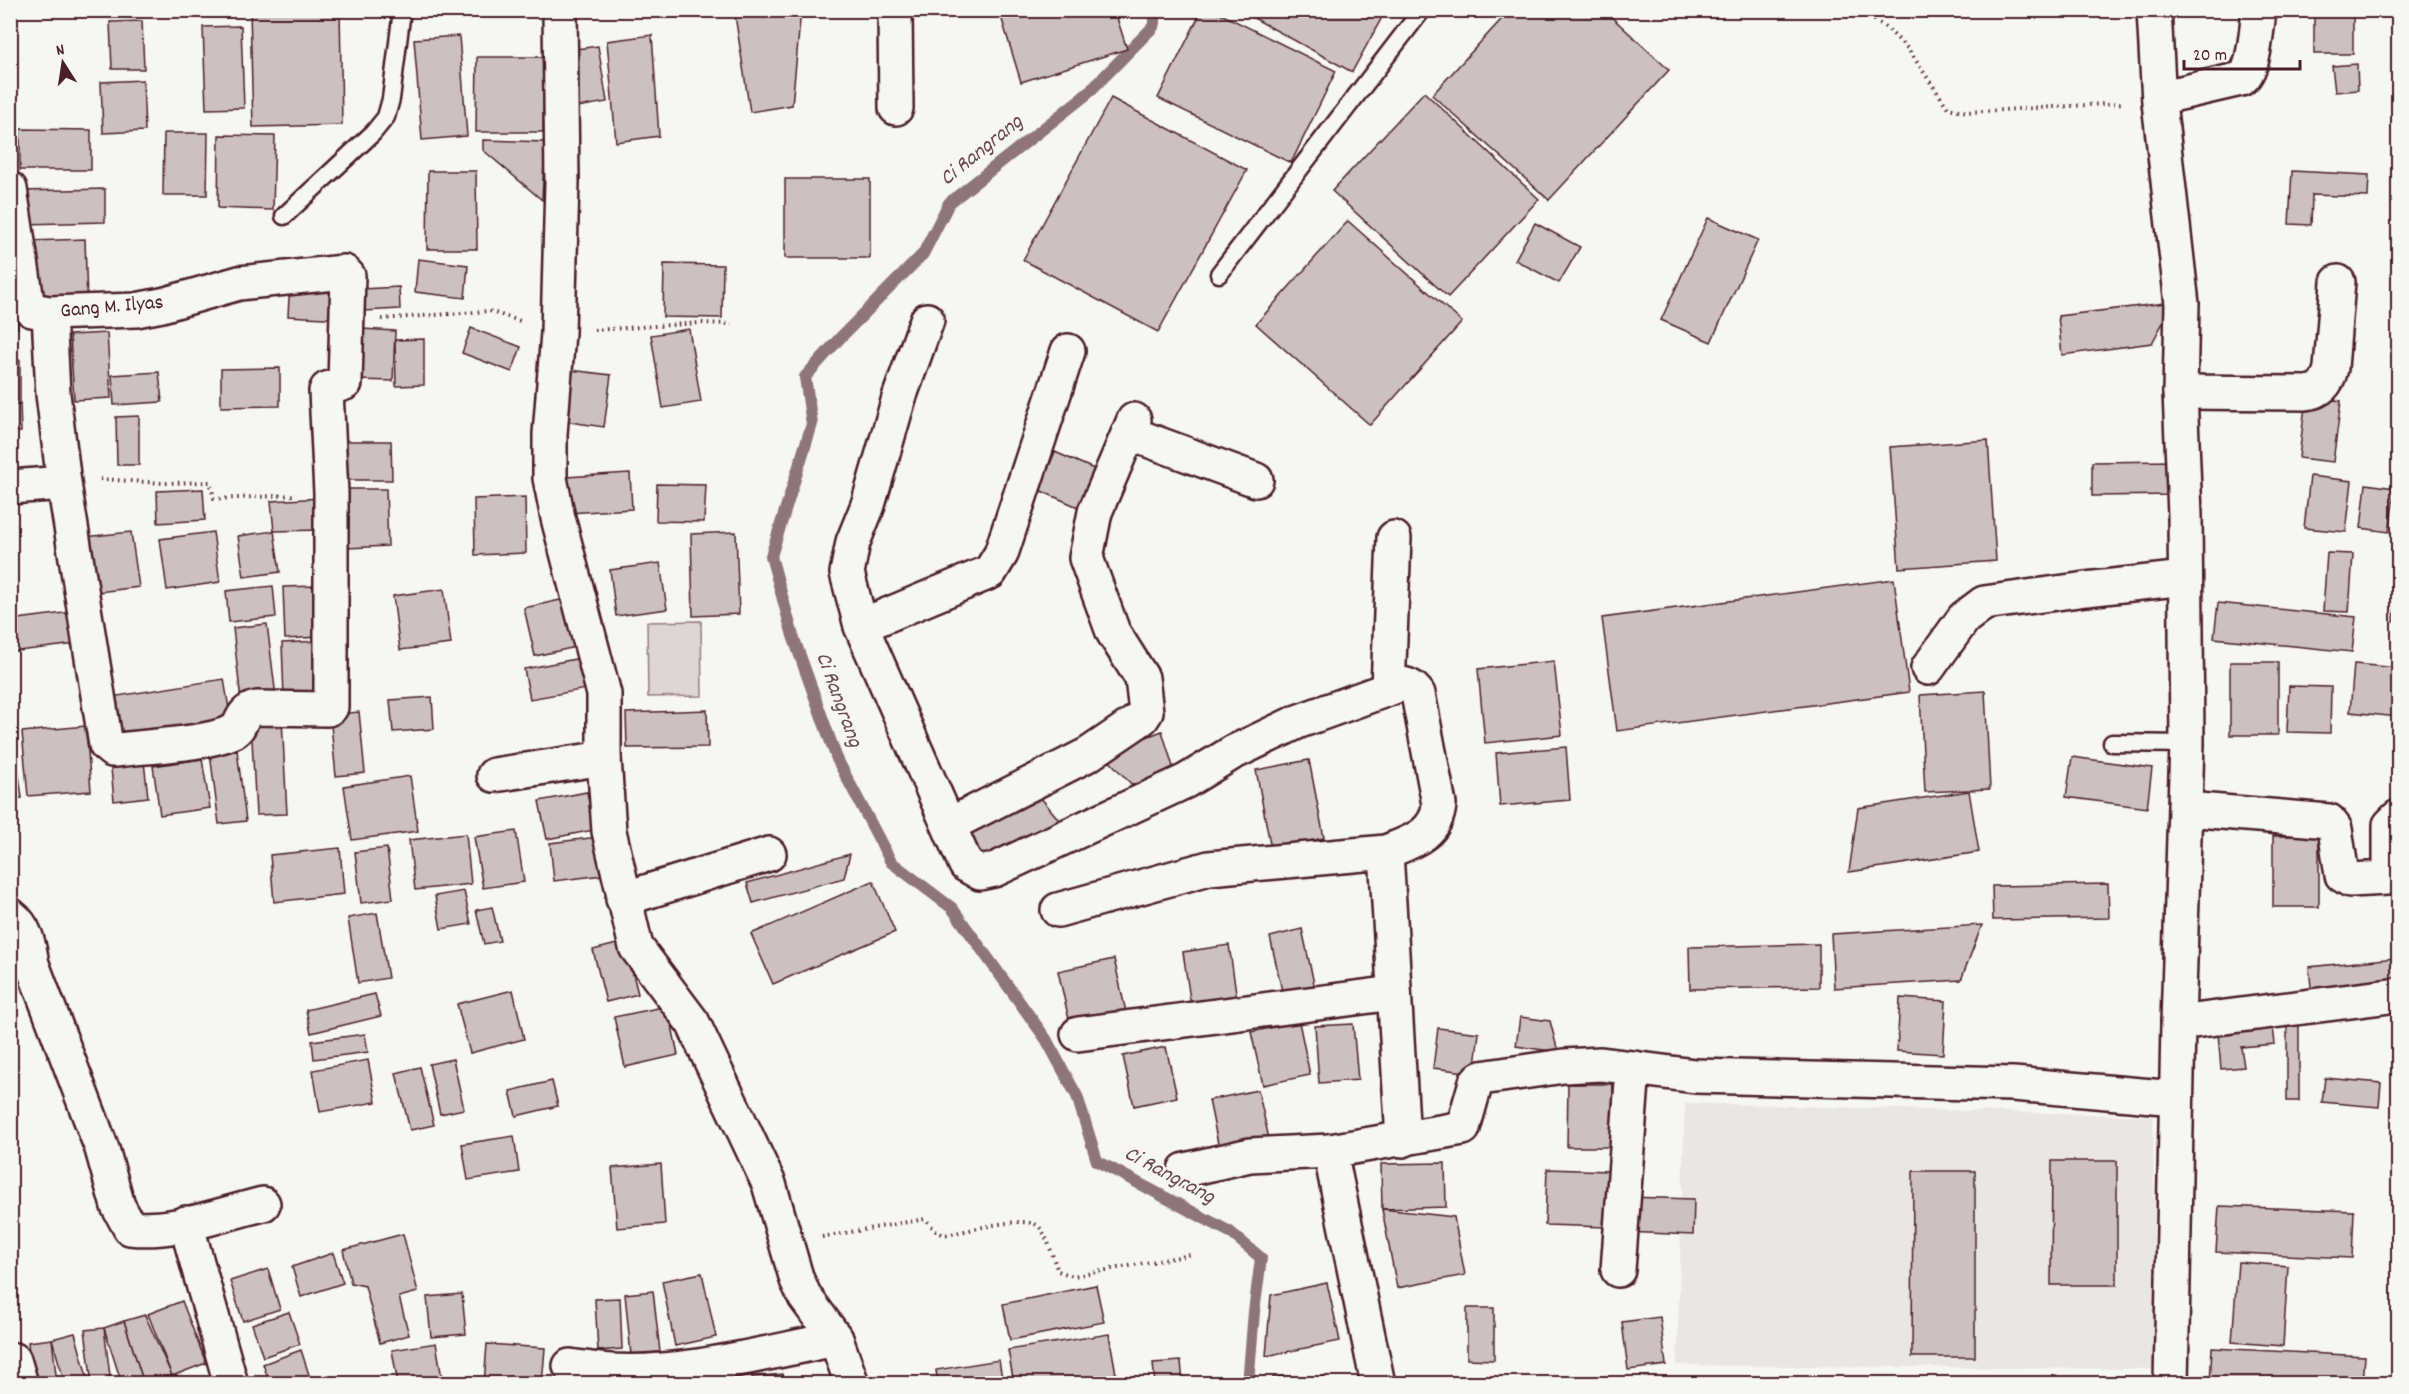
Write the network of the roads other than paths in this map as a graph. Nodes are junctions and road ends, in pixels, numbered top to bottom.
1 (402, 10) edge
2 (560, 10) edge
3 (895, 10) edge
4 (1422, 10) edge
5 (2154, 10) edge
6 (2259, 12) dead end
7 (2159, 100) junction
8 (896, 108) dead end
9 (10, 189) edge
10 (284, 216) dead end
11 (1219, 274) dead end
12 (2338, 282) dead end
13 (49, 313) junction
14 (927, 320) dead end
15 (1068, 351) dead end
16 (2180, 392) junction
17 (1256, 480) dead end
18 (64, 483) junction
19 (10, 487) edge
20 (1394, 538) dead end
21 (2185, 578) junction
22 (861, 626) junction
23 (1928, 668) dead end
24 (1388, 689) junction
25 (2112, 743) dead end
26 (2187, 744) junction
27 (604, 758) junction
28 (494, 775) dead end
29 (2186, 809) junction
30 (2398, 817) edge
31 (949, 825) junction
32 (1386, 852) junction
33 (769, 855) dead end
34 (623, 898) junction
35 (1058, 910) dead end
36 (10, 915) edge
37 (1394, 993) junction
38 (2398, 994) edge
39 (2178, 1023) junction
40 (1078, 1034) dead end
41 (1633, 1068) junction
42 (2176, 1098) junction
43 (1403, 1140) junction
44 (1330, 1151) junction
45 (1185, 1170) dead end
46 (263, 1204) dead end
47 (186, 1223) junction
48 (1618, 1270) dead end
49 (836, 1339) junction
50 (570, 1366) dead end
51 (225, 1382) edge
52 (852, 1383) edge
53 (1378, 1383) edge
54 (2171, 1383) edge

1 - 10 lane
2 - 27 street
3 - 8 street
4 - 11 lane
5 - 7 street
6 - 7 street
7 - 16 street
9 - 13 street, Gang M. Ilyas
12 - 16 street
13 - 18 street
13 - 18 street, Gang M. Ilyas
14 - 22 street
15 - 22 street
16 - 21 street
17 - 31 street
18 - 19 street
20 - 24 street
21 - 23 street
21 - 26 street
22 - 31 street
24 - 31 street
24 - 32 street
25 - 26 lane
26 - 29 street
27 - 28 street
27 - 34 street
29 - 30 street
29 - 39 street
32 - 35 street
32 - 37 street
33 - 34 street
34 - 49 street
36 - 47 street
37 - 40 street
37 - 43 street
38 - 39 street
39 - 42 street
41 - 42 street
41 - 43 street
41 - 48 street
42 - 54 street
43 - 44 street
44 - 45 street
44 - 53 street
46 - 47 street
47 - 51 street
49 - 50 street
49 - 52 street

